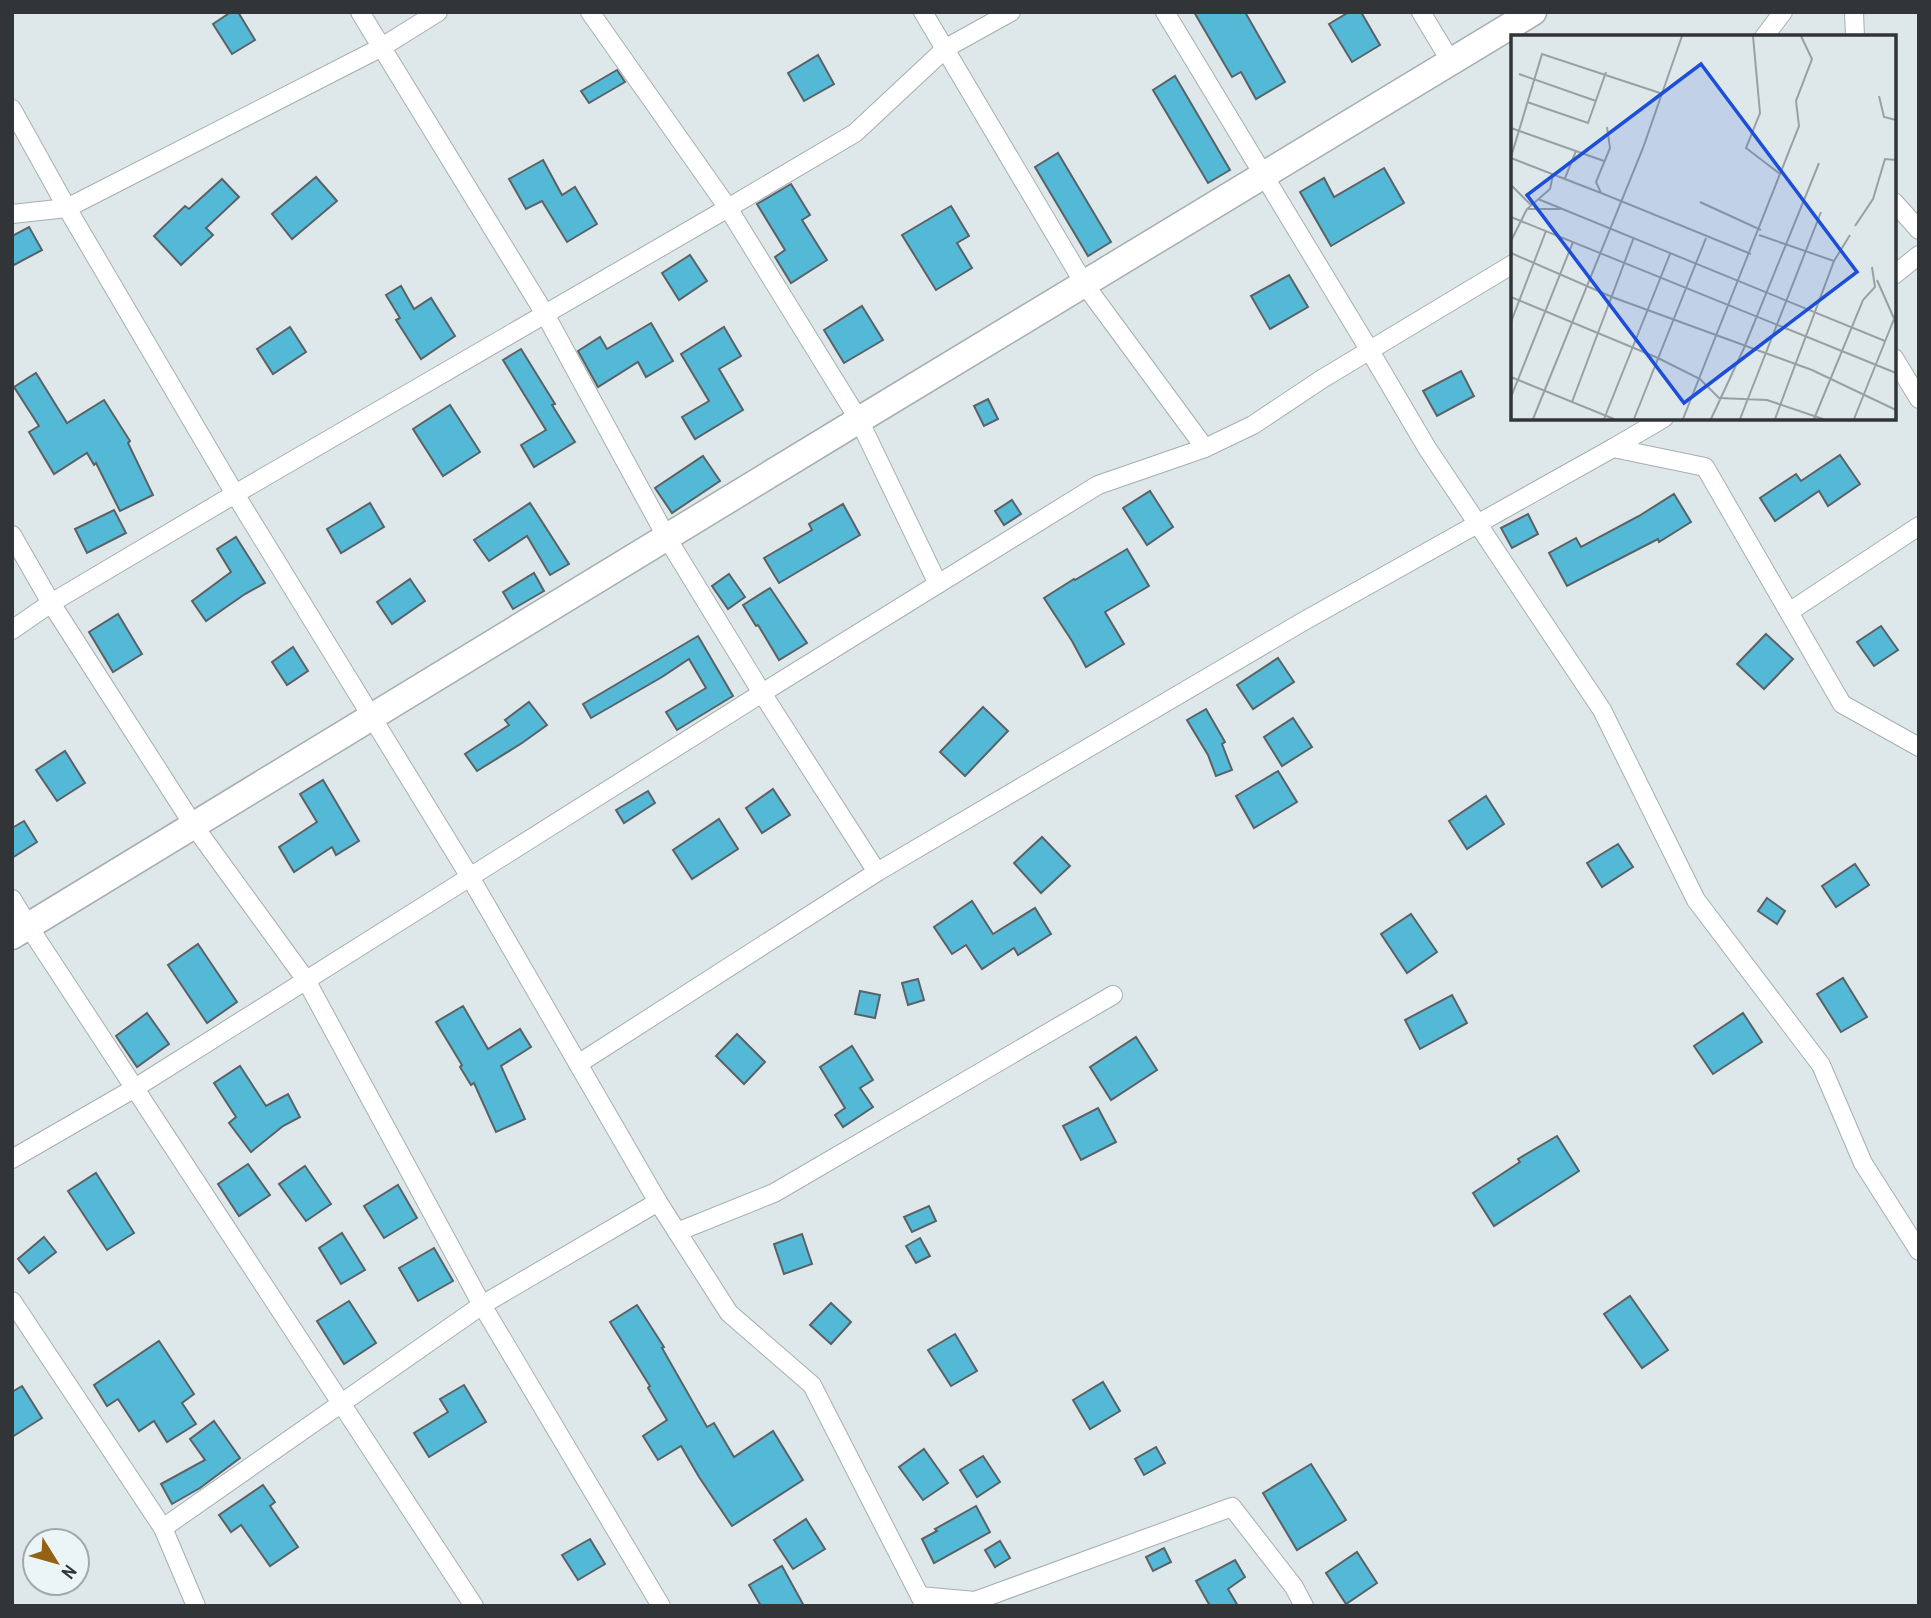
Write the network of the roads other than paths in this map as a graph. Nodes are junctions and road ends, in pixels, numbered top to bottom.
1 (360, 12) edge
2 (438, 12) edge
3 (590, 12) edge
4 (923, 12) edge
5 (1011, 12) edge
6 (1165, 12) edge
7 (1421, 12) edge
8 (1533, 12) edge
9 (1783, 12) edge
10 (1853, 12) edge
11 (1766, 35) edge
12 (1855, 35) edge
13 (382, 47) junction
14 (946, 48) junction
15 (1451, 62) junction
16 (12, 108) edge
17 (1264, 176) junction
18 (1896, 204) edge
19 (67, 208) junction
20 (728, 208) junction
21 (12, 214) edge
22 (1919, 230) edge
23 (1919, 255) edge
24 (1511, 265) edge
25 (1896, 273) edge
26 (1084, 285) junction
27 (545, 313) junction
28 (1370, 351) junction
29 (1896, 361) edge
30 (1919, 399) edge
31 (859, 420) junction
32 (1661, 420) edge
33 (1205, 448) junction
34 (1613, 448) junction
35 (234, 494) junction
36 (1477, 524) junction
37 (1919, 526) edge
38 (12, 535) edge
39 (667, 538) junction
40 (938, 584) junction
41 (51, 603) junction
42 (1789, 612) junction
43 (12, 630) edge
44 (762, 693) junction
45 (372, 717) junction
46 (1919, 747) edge
47 (194, 826) junction
48 (877, 873) junction
49 (470, 877) junction
50 (12, 899) edge
51 (21, 932) edge
52 (306, 980) junction
53 (1113, 995) dead end
54 (578, 1064) junction
55 (135, 1088) junction
56 (12, 1159) edge
57 (657, 1202) junction
58 (677, 1232) junction
59 (1919, 1251) edge
60 (12, 1301) edge
61 (482, 1305) junction
62 (342, 1402) junction
63 (163, 1528) junction
64 (923, 1601) edge
65 (196, 1606) edge
66 (474, 1606) edge
67 (660, 1606) edge
68 (1304, 1606) edge

1 - 13 street
2 - 13 street
3 - 20 street
4 - 14 street
5 - 14 street
6 - 17 street
7 - 15 street
8 - 15 street
9 - 11 street
10 - 12 street
13 - 19 street
13 - 27 street
14 - 20 street
14 - 26 street
15 - 17 street
16 - 19 street
17 - 26 street
17 - 28 street
18 - 22 street
19 - 21 street
19 - 35 street
20 - 27 street
20 - 31 street
23 - 25 street
24 - 28 street
26 - 31 street
26 - 33 street
27 - 35 street
27 - 39 street
28 - 33 street
28 - 36 street
29 - 30 street
31 - 39 street
31 - 40 street
32 - 34 street
33 - 40 street
34 - 36 street
34 - 42 street
35 - 41 street
35 - 45 street
36 - 48 street
36 - 59 street
37 - 42 street
38 - 41 street
39 - 44 street
39 - 45 street
40 - 44 street
41 - 43 street
41 - 47 street
42 - 46 street
44 - 48 street
44 - 49 street
45 - 47 street
45 - 49 street
47 - 51 street
47 - 52 street
48 - 54 street
49 - 52 street
49 - 54 street
50 - 51 street
51 - 55 street
52 - 55 street
52 - 61 street
53 - 58 street
54 - 57 street
55 - 56 street
55 - 62 street
57 - 58 street
57 - 61 street
58 - 64 street
60 - 63 street
61 - 62 street
61 - 67 street
62 - 63 street
62 - 66 street
63 - 65 street
64 - 68 street

